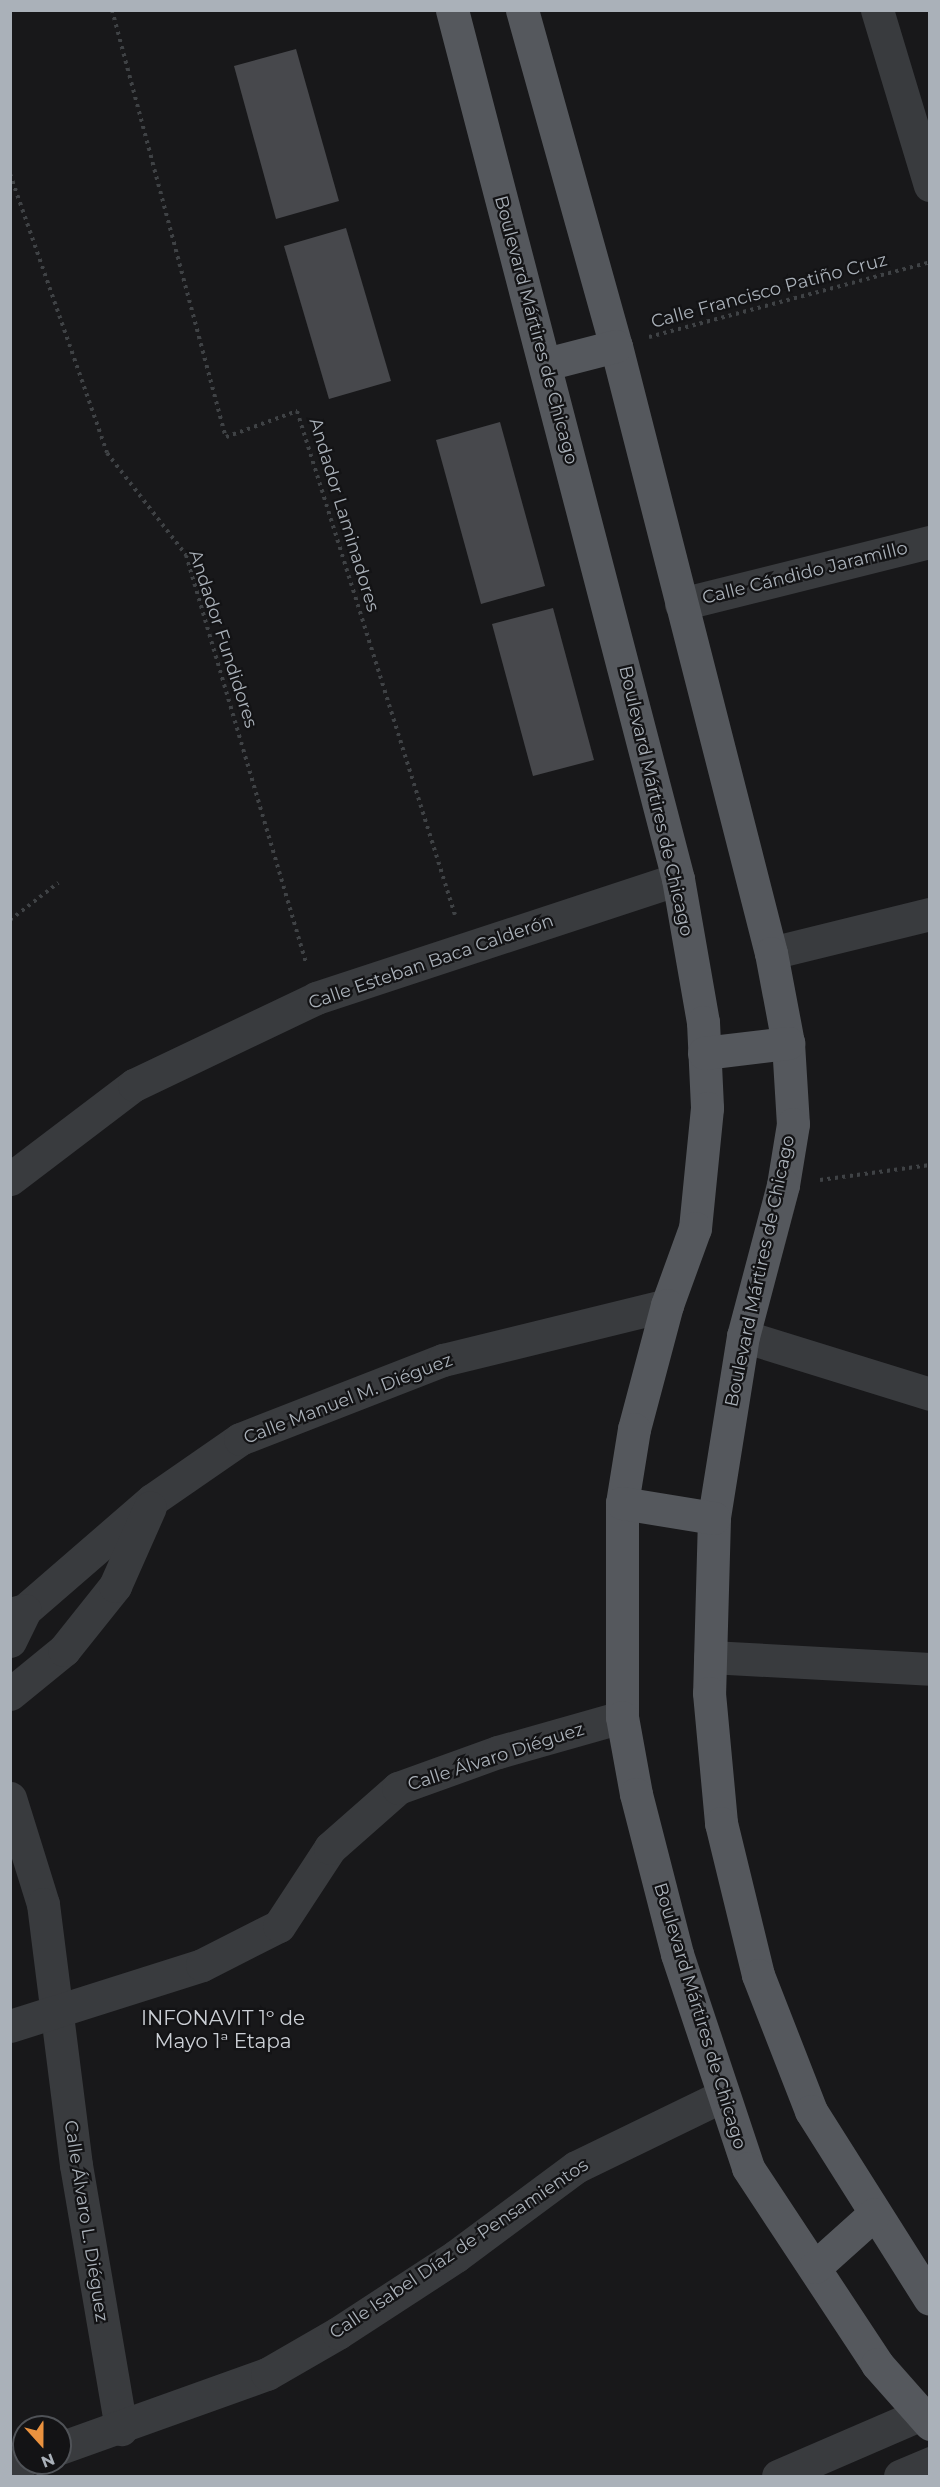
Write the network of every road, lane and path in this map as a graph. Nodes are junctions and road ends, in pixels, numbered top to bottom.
1 (112, 10) edge
2 (453, 10) edge
3 (522, 10) edge
4 (877, 10) edge
5 (10, 174) edge
6 (930, 184) edge
7 (930, 262) edge
8 (616, 346) junction
9 (546, 364) junction
10 (930, 542) edge
11 (681, 604) junction
12 (678, 879) junction
13 (58, 883) dead end
14 (930, 914) edge
15 (10, 920) edge
16 (465, 950) junction
17 (771, 953) junction
18 (316, 998) junction
19 (788, 1043) junction
20 (704, 1053) junction
21 (930, 1165) edge
22 (10, 1179) edge
23 (783, 1185) junction
24 (668, 1305) junction
25 (743, 1336) junction
26 (930, 1394) edge
27 (152, 1500) junction
28 (622, 1503) junction
29 (714, 1518) junction
30 (18, 1612) edge
31 (10, 1641) edge
32 (710, 1657) junction
33 (930, 1669) edge
34 (10, 1694) edge
35 (622, 1717) junction
36 (10, 1798) edge
37 (54, 2012) junction
38 (10, 2026) edge
39 (723, 2096) junction
40 (874, 2214) junction
41 (815, 2267) junction
42 (930, 2299) edge
43 (924, 2419) edge
44 (122, 2429) junction
45 (72, 2444) edge
46 (930, 2463) edge
47 (778, 2476) edge
48 (900, 2476) edge

1 - 16 path, Andador Laminadores
2 - 9 main road, Boulevard Mártires de Chicago
3 - 8 main road, Boulevard Mártires de Chicago
4 - 6 street
5 - 18 path, Andador Fundidores
7 - 8 path, Calle Francisco Patiño Cruz
8 - 9 main road
8 - 11 main road, Boulevard Mártires de Chicago
9 - 12 main road, Boulevard Mártires de Chicago
10 - 11 street, Calle Cándido Jaramillo
11 - 17 main road, Boulevard Mártires de Chicago
12 - 16 street, Calle Esteban Baca Calderón
12 - 20 main road, Boulevard Mártires de Chicago
13 - 15 path
14 - 17 street
16 - 18 street, Calle Esteban Baca Calderón
17 - 19 main road, Boulevard Mártires de Chicago
18 - 22 street, Calle Esteban Baca Calderón
19 - 20 main road
19 - 23 main road, Boulevard Mártires de Chicago
20 - 24 main road, Boulevard Mártires de Chicago
21 - 23 path
23 - 25 main road, Boulevard Mártires de Chicago
24 - 27 street, Calle Manuel M. Diéguez
24 - 28 main road, Boulevard Mártires de Chicago
25 - 26 street
25 - 29 main road, Boulevard Mártires de Chicago
27 - 30 street, Calle Manuel M. Diéguez
27 - 34 street
28 - 29 main road
28 - 35 main road, Boulevard Mártires de Chicago
29 - 32 main road, Boulevard Mártires de Chicago
30 - 31 street
32 - 33 street
32 - 40 main road, Boulevard Mártires de Chicago
35 - 37 street, Calle Álvaro Diéguez
35 - 39 main road, Boulevard Mártires de Chicago
36 - 37 street
37 - 38 street, Calle Álvaro Diéguez
37 - 44 street, Calle Álvaro L. Diéguez
39 - 41 main road, Boulevard Mártires de Chicago
39 - 44 street, Calle Isabel Díaz de Pensamientos
40 - 41 main road
40 - 42 main road, Boulevard Mártires de Chicago
41 - 43 main road, Boulevard Mártires de Chicago
43 - 47 street
44 - 45 street, Calle Isabel Díaz de Pensamientos
46 - 48 street

